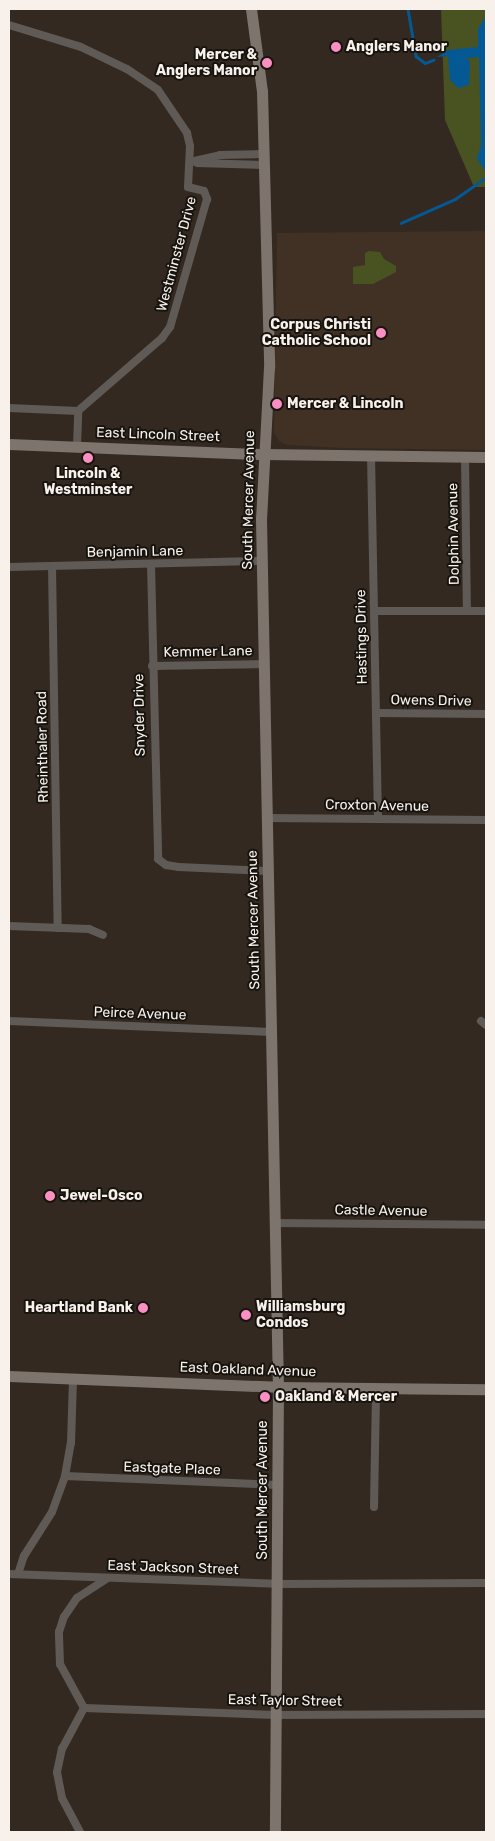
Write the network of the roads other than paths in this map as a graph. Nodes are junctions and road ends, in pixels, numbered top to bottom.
1 (251, 9) edge
2 (9, 25) edge
3 (264, 159) junction
4 (190, 162) junction
5 (9, 408) edge
6 (78, 411) junction
7 (9, 444) edge
8 (77, 447) junction
9 (263, 454) junction
10 (371, 455) junction
11 (465, 456) junction
12 (486, 457) edge
13 (262, 561) junction
14 (151, 564) junction
15 (52, 566) junction
16 (9, 567) edge
17 (374, 611) junction
18 (467, 611) junction
19 (486, 611) edge
20 (264, 664) junction
21 (152, 666) junction
22 (376, 713) junction
23 (486, 714) edge
24 (267, 818) junction
25 (378, 818) junction
26 (486, 820) edge
27 (268, 871) junction
28 (9, 926) edge
29 (58, 928) junction
30 (103, 935) dead end
31 (9, 1021) edge
32 (271, 1032) junction
33 (275, 1223) junction
34 (486, 1226) edge
35 (9, 1376) edge
36 (74, 1378) junction
37 (278, 1387) junction
38 (376, 1388) junction
39 (486, 1389) edge
40 (65, 1476) junction
41 (278, 1486) junction
42 (374, 1508) dead end
43 (9, 1574) edge
44 (18, 1574) junction
45 (108, 1578) junction
46 (486, 1583) edge
47 (278, 1584) junction
48 (84, 1708) junction
49 (486, 1714) edge
50 (276, 1715) junction
51 (80, 1832) edge
52 (275, 1832) edge

1 - 3 main road, South Mercer Avenue
2 - 4 street, Westminster Drive
3 - 4 street
3 - 9 main road, South Mercer Avenue
4 - 6 street, Westminster Drive
5 - 6 street
6 - 8 street
7 - 8 main road, East Lincoln Street
8 - 9 main road, East Lincoln Street
9 - 10 main road, East Lincoln Street
9 - 13 main road, South Mercer Avenue
10 - 11 main road, East Lincoln Street
10 - 17 street, Hastings Drive
11 - 12 main road, East Lincoln Street
11 - 18 street, Dolphin Avenue
13 - 14 street, Benjamin Lane
13 - 20 main road, South Mercer Avenue
14 - 15 street, Benjamin Lane
14 - 21 street, Snyder Drive
15 - 16 street, Benjamin Lane
15 - 29 street, Rheinthaler Road
17 - 18 street
17 - 22 street, Hastings Drive
18 - 19 street
20 - 21 street, Kemmer Lane
20 - 24 main road, South Mercer Avenue
21 - 27 street, Snyder Drive
22 - 23 street, Owens Drive
22 - 25 street, Hastings Drive
24 - 25 street, Croxton Avenue
24 - 27 main road, South Mercer Avenue
25 - 26 street, Croxton Avenue
27 - 32 main road, South Mercer Avenue
28 - 29 street
29 - 30 street
31 - 32 street, Peirce Avenue
32 - 33 main road, South Mercer Avenue
33 - 34 street, Castle Avenue
33 - 37 main road, South Mercer Avenue
35 - 36 main road, East Oakland Avenue
36 - 37 main road, East Oakland Avenue
36 - 40 street
37 - 38 main road, East Oakland Avenue
37 - 41 main road, South Mercer Avenue
38 - 39 main road, East Oakland Avenue
38 - 42 street
40 - 41 street, Eastgate Place
40 - 44 street
41 - 47 main road, South Mercer Avenue
43 - 44 street, East Jackson Street
44 - 45 street, East Jackson Street
45 - 47 street, East Jackson Street
45 - 48 street
46 - 47 street, East Jackson Street
47 - 50 main road, South Mercer Avenue
48 - 50 street, East Taylor Street
48 - 51 street
49 - 50 street, East Taylor Street
50 - 52 main road, South Mercer Avenue

